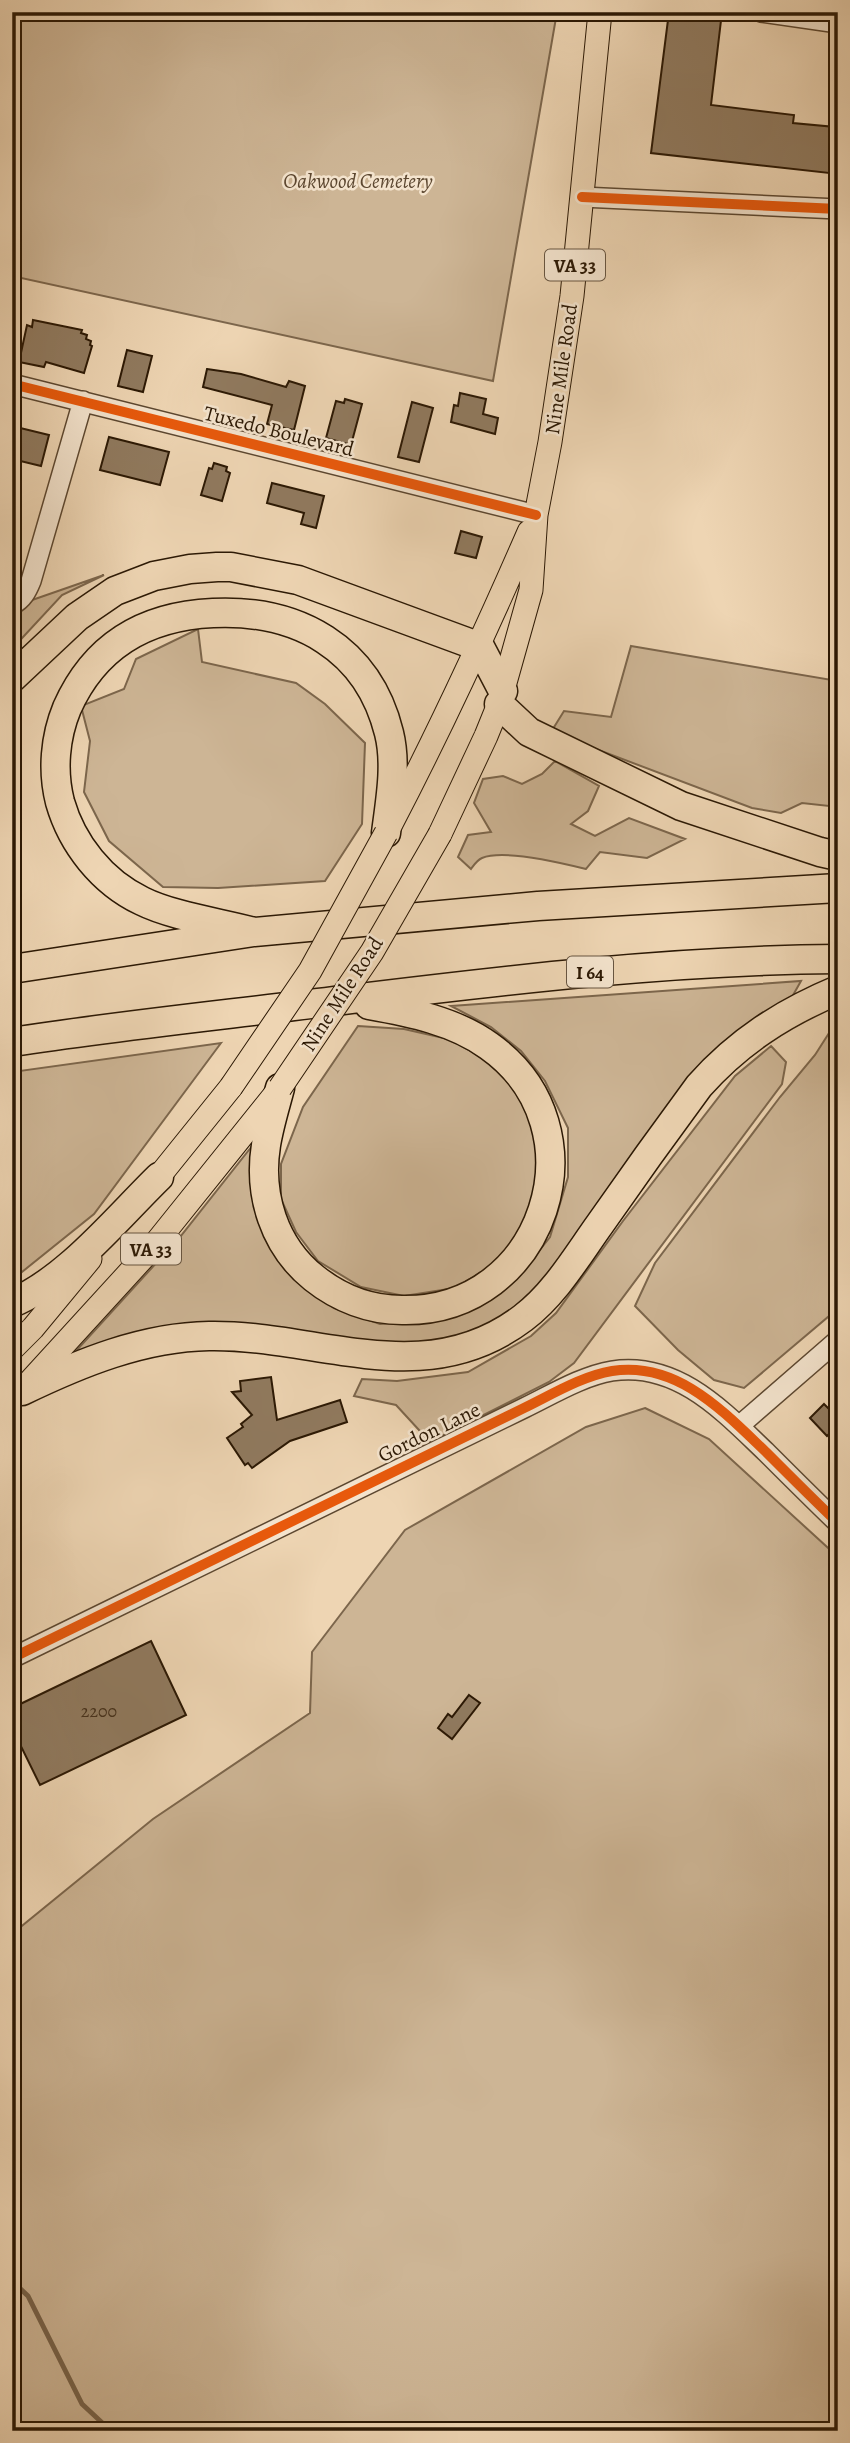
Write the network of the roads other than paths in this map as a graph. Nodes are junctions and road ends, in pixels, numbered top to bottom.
1 (600, 12) edge
2 (761, 12) edge
3 (838, 23) edge
4 (582, 197) junction
5 (838, 209) edge
6 (12, 384) edge
7 (83, 401) junction
8 (536, 515) junction
9 (19, 599) edge
10 (480, 647) junction
11 (12, 678) edge
12 (501, 697) junction
13 (386, 833) junction
14 (838, 856) edge
15 (838, 888) edge
16 (254, 932) junction
17 (838, 958) edge
18 (12, 969) edge
19 (838, 990) edge
20 (342, 1000) junction
21 (12, 1042) edge
22 (280, 1088) junction
23 (159, 1177) junction
24 (12, 1303) edge
25 (838, 1340) edge
26 (12, 1349) edge
27 (17, 1395) edge
28 (739, 1426) junction
29 (838, 1523) edge
30 (12, 1658) edge

1 - 4 main road, Nine Mile Road / VA 33
2 - 3 street
4 - 5 street
4 - 8 main road, Nine Mile Road / VA 33
6 - 7 street, Tuxedo Boulevard
7 - 8 street, Tuxedo Boulevard
7 - 9 street
8 - 10 main road, Nine Mile Road / VA 33
8 - 12 main road, Nine Mile Road / VA 33
10 - 11 highway
10 - 12 highway
10 - 13 main road, Nine Mile Road / VA 33
12 - 14 highway
12 - 22 main road, Nine Mile Road / VA 33, bridge
13 - 16 highway
13 - 23 main road, Nine Mile Road / VA 33, bridge
15 - 16 highway
16 - 18 highway
17 - 20 highway, I 64
19 - 27 highway
20 - 21 highway, I 64
20 - 22 highway
22 - 27 main road, Nine Mile Road / VA 33
23 - 24 highway
23 - 26 main road, Nine Mile Road / VA 33
25 - 28 street
28 - 29 street, Gordon Lane
28 - 30 street, Gordon Lane

